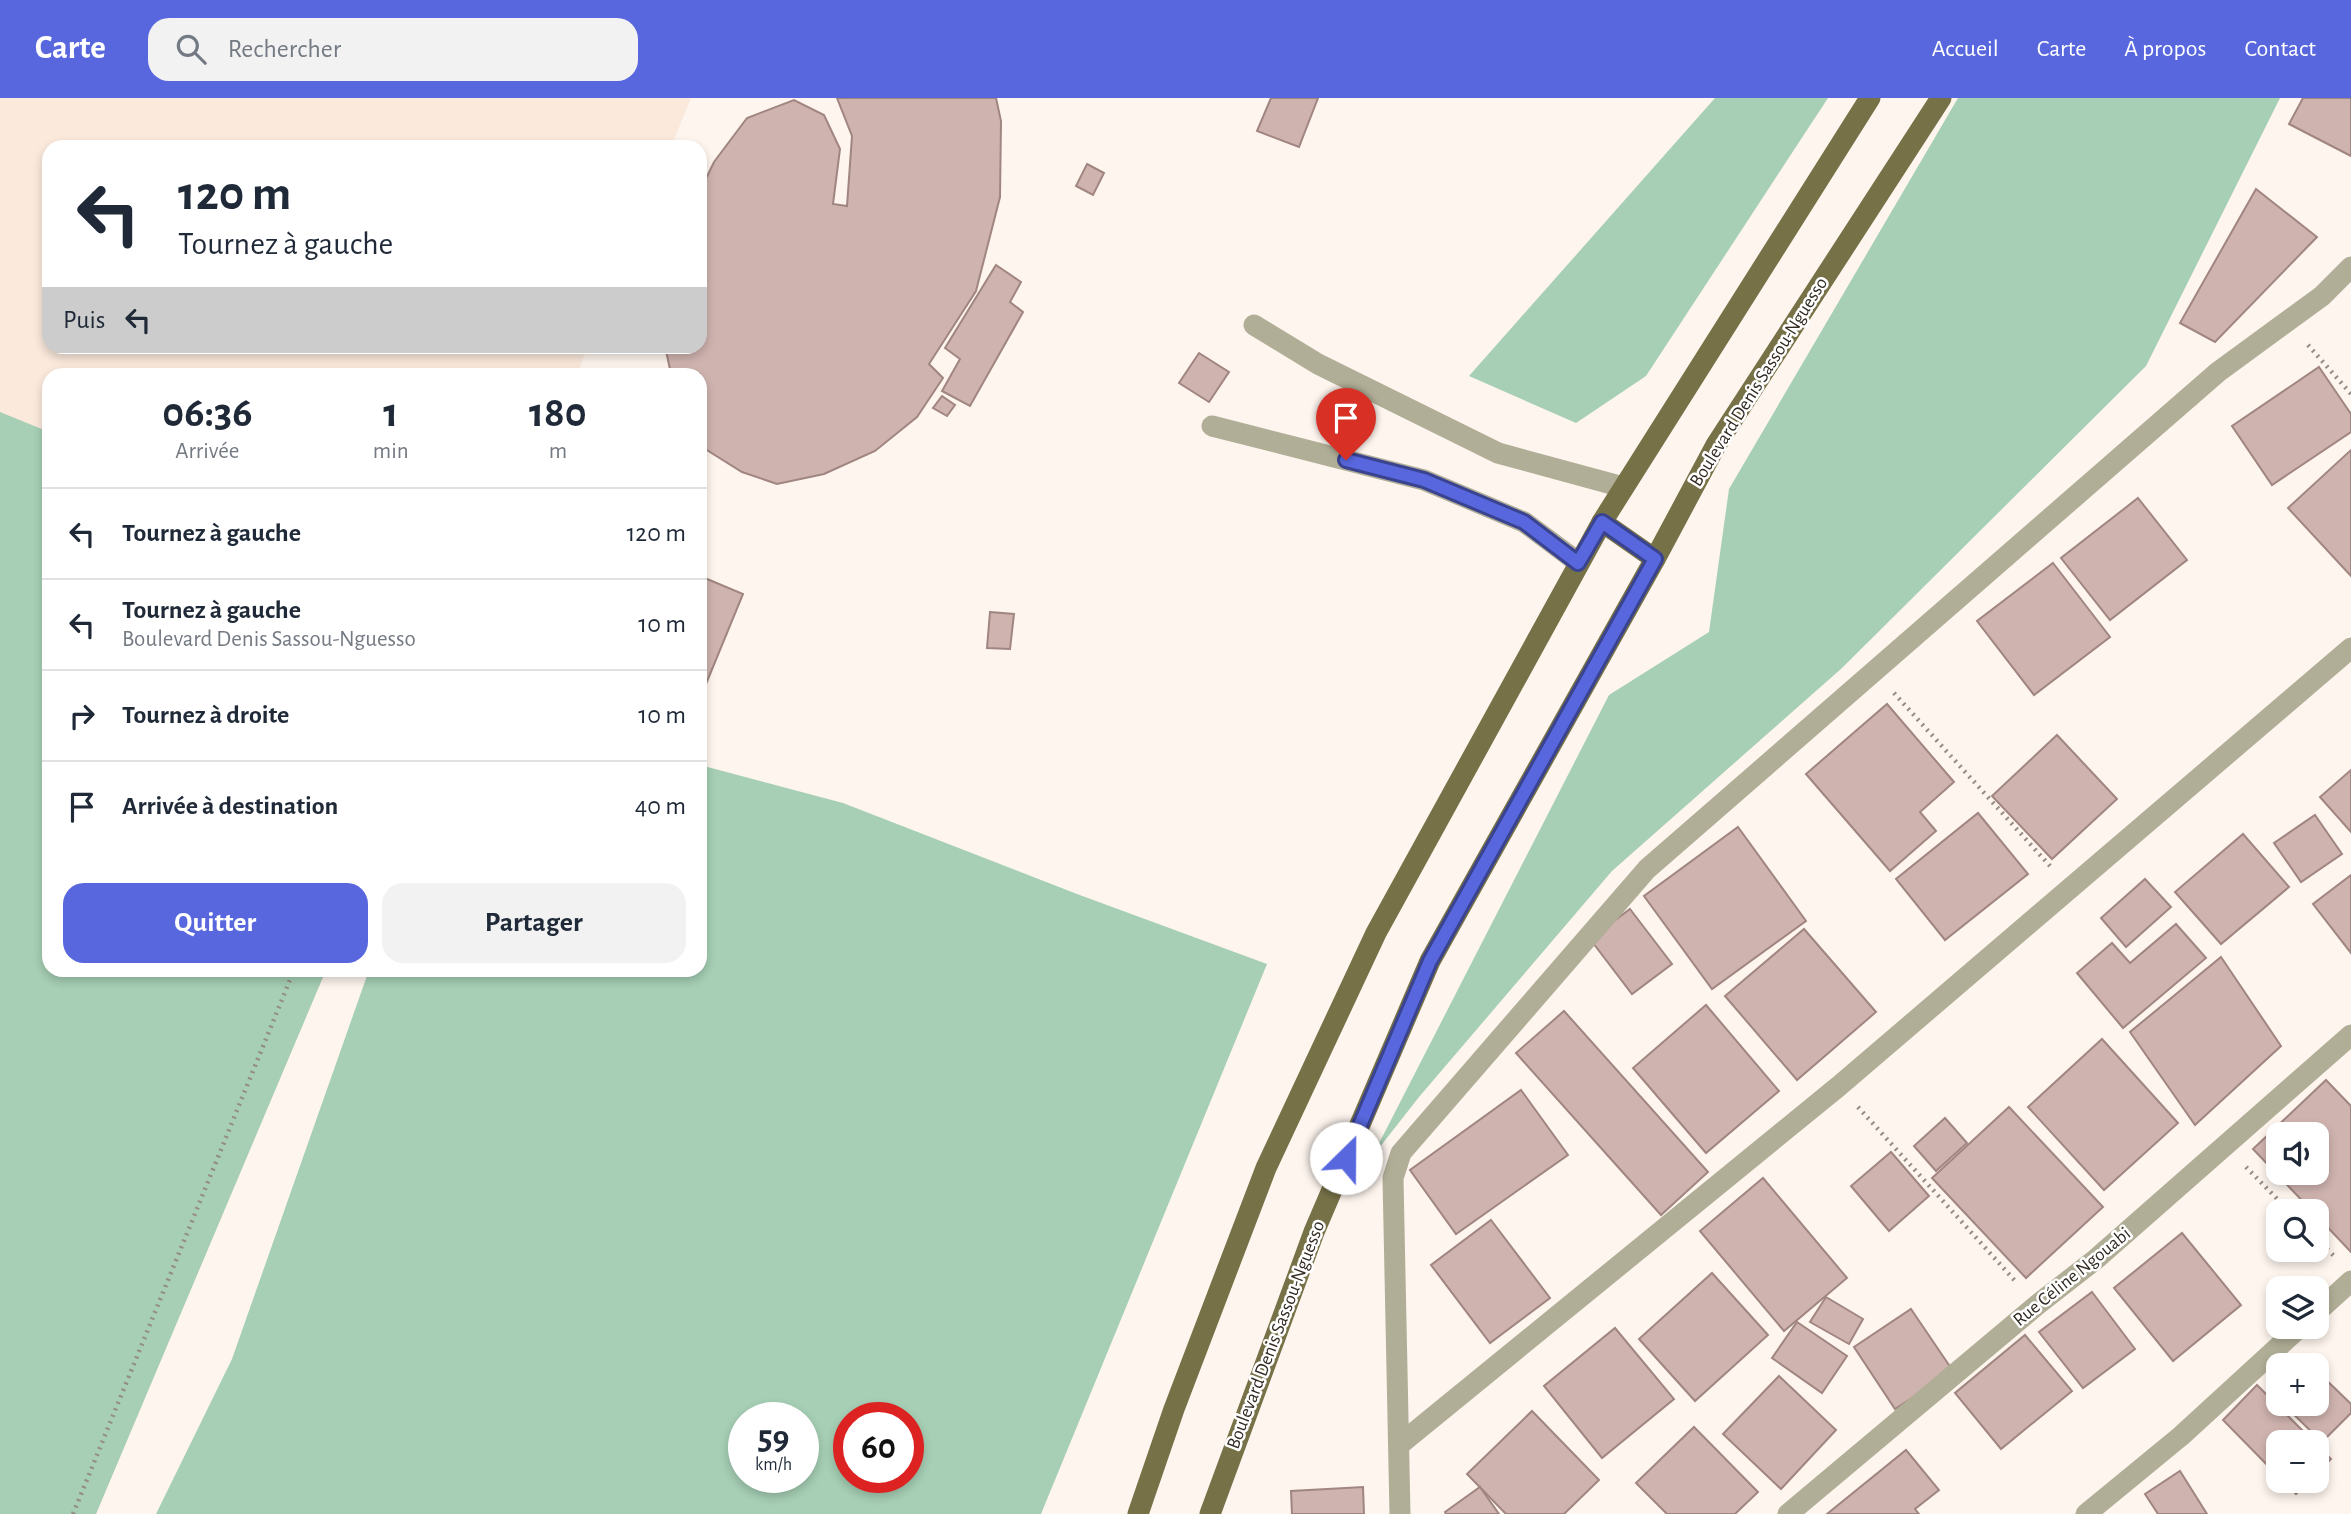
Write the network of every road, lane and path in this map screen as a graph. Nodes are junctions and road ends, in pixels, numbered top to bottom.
1 (1870, 98) edge
2 (1941, 98) edge
3 (2351, 267) edge
4 (2286, 320) junction
5 (1254, 324) dead end
6 (2351, 394) edge
7 (1212, 426) dead end
8 (1623, 487) junction
9 (1602, 522) junction
10 (1655, 559) junction
11 (1578, 563) junction
12 (2351, 648) edge
13 (1875, 671) junction
14 (2070, 888) junction
15 (291, 977) edge
16 (2351, 1035) edge
17 (1839, 1086) junction
18 (2226, 1146) junction
19 (2277, 1199) edge
20 (2351, 1281) edge
21 (2329, 1301) edge
22 (2037, 1305) junction
23 (2287, 1339) edge
24 (1399, 1445) junction
25 (74, 1514) edge
26 (1138, 1514) edge
27 (1210, 1514) edge
28 (1400, 1514) edge
29 (1788, 1514) edge
30 (2086, 1514) edge

1 - 8 main road
2 - 10 main road, Boulevard Denis Sassou-Nguesso
3 - 4 street
4 - 6 path
4 - 13 street
5 - 8 street
7 - 11 street
8 - 9 main road
9 - 10 main road
9 - 11 main road
10 - 27 main road, Boulevard Denis Sassou-Nguesso
11 - 26 main road
12 - 14 street
13 - 14 path
13 - 24 street
14 - 17 street
15 - 25 path
16 - 18 street, Rue Céline Ngouabi
17 - 22 path
17 - 24 street
18 - 19 path
18 - 22 street, Rue Céline Ngouabi
20 - 21 street
22 - 29 street, Rue Céline Ngouabi
23 - 30 street
24 - 28 street

